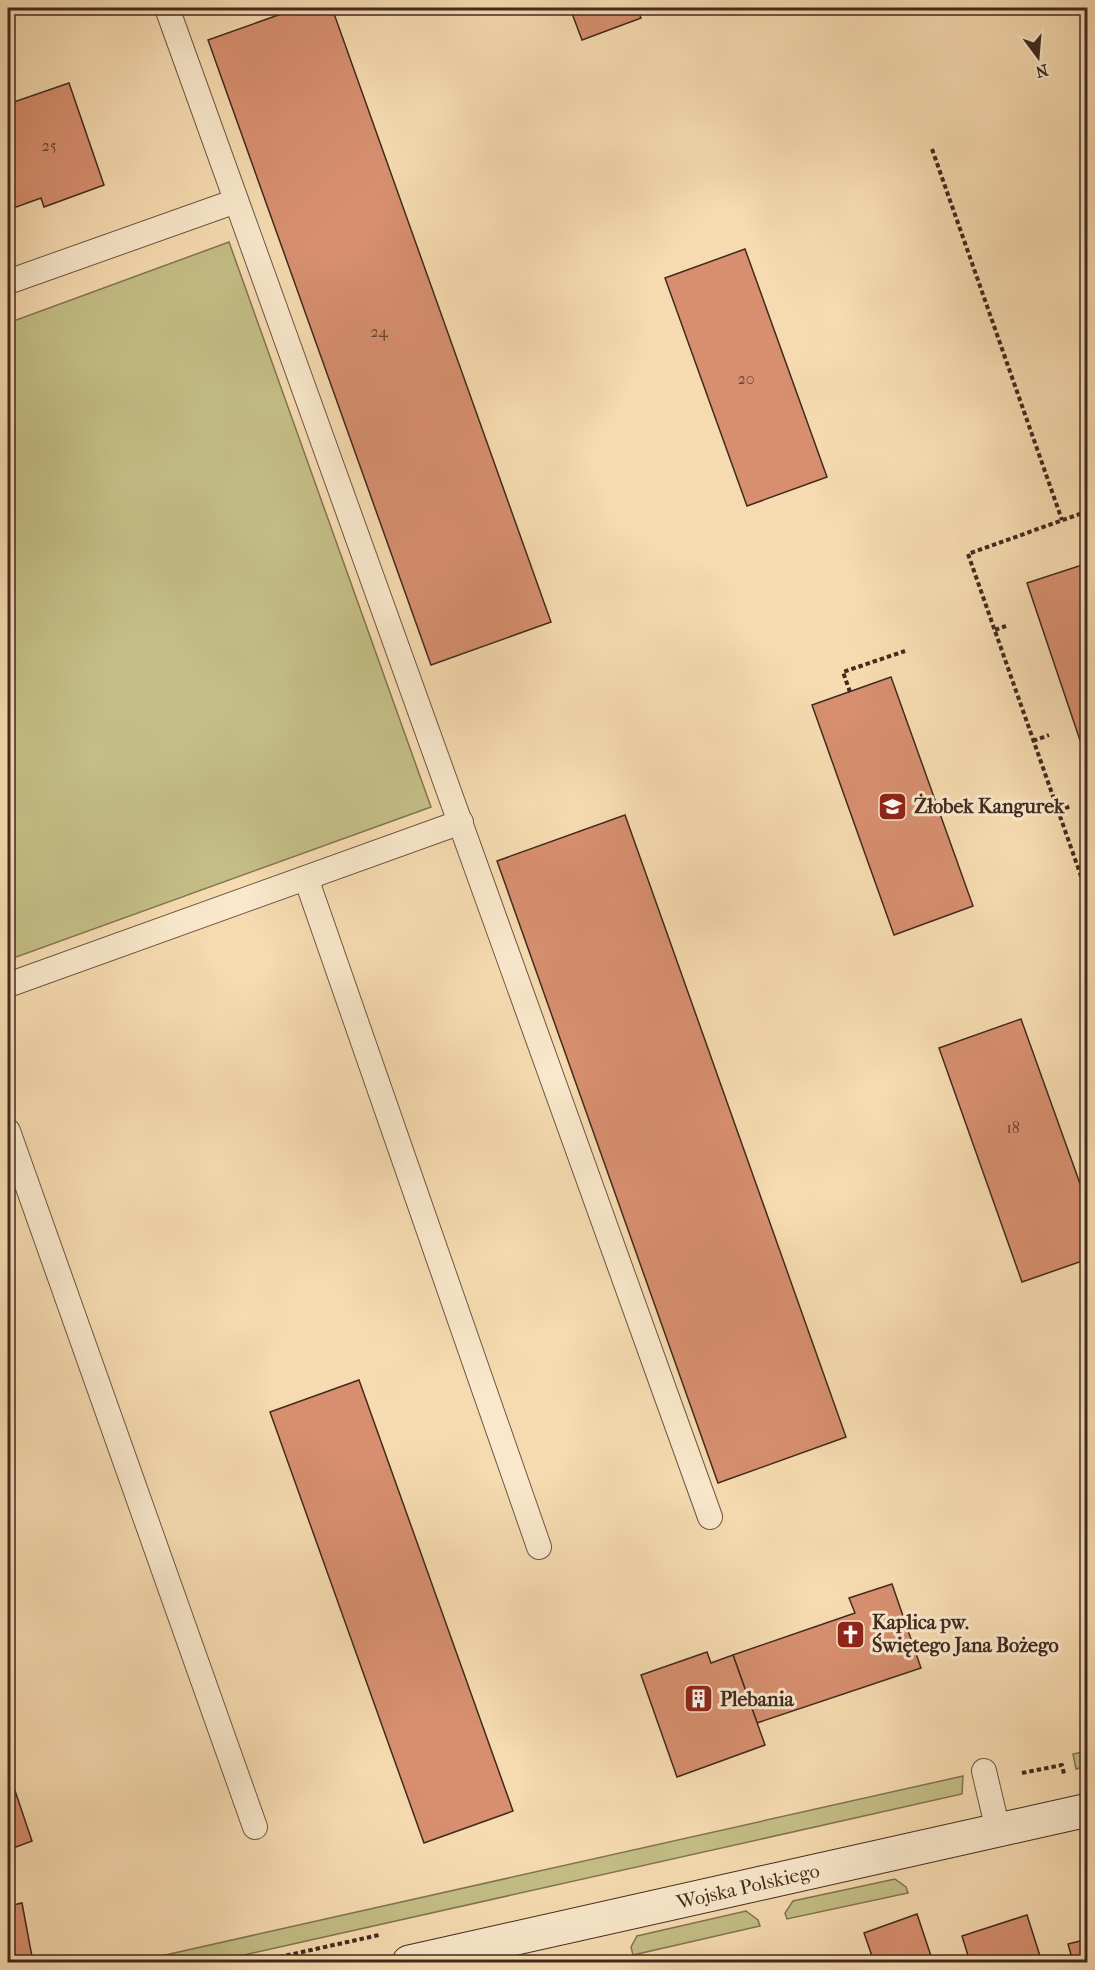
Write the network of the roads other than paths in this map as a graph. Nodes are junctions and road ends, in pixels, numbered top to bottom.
1 (167, 8) edge
2 (236, 201) junction
3 (8, 282) edge
4 (461, 822) junction
5 (306, 878) junction
6 (8, 985) edge
7 (8, 1131) edge
8 (710, 1517) dead end
9 (539, 1547) dead end
10 (985, 1776) road end
11 (1088, 1810) edge
12 (255, 1827) dead end
13 (998, 1830) junction
14 (409, 1962) edge

1 - 2 lane
2 - 3 lane
2 - 4 lane
4 - 5 lane
4 - 8 lane
5 - 6 lane
5 - 9 lane
7 - 12 lane
10 - 13 lane
11 - 13 street, Wojska Polskiego
13 - 14 street, Wojska Polskiego

